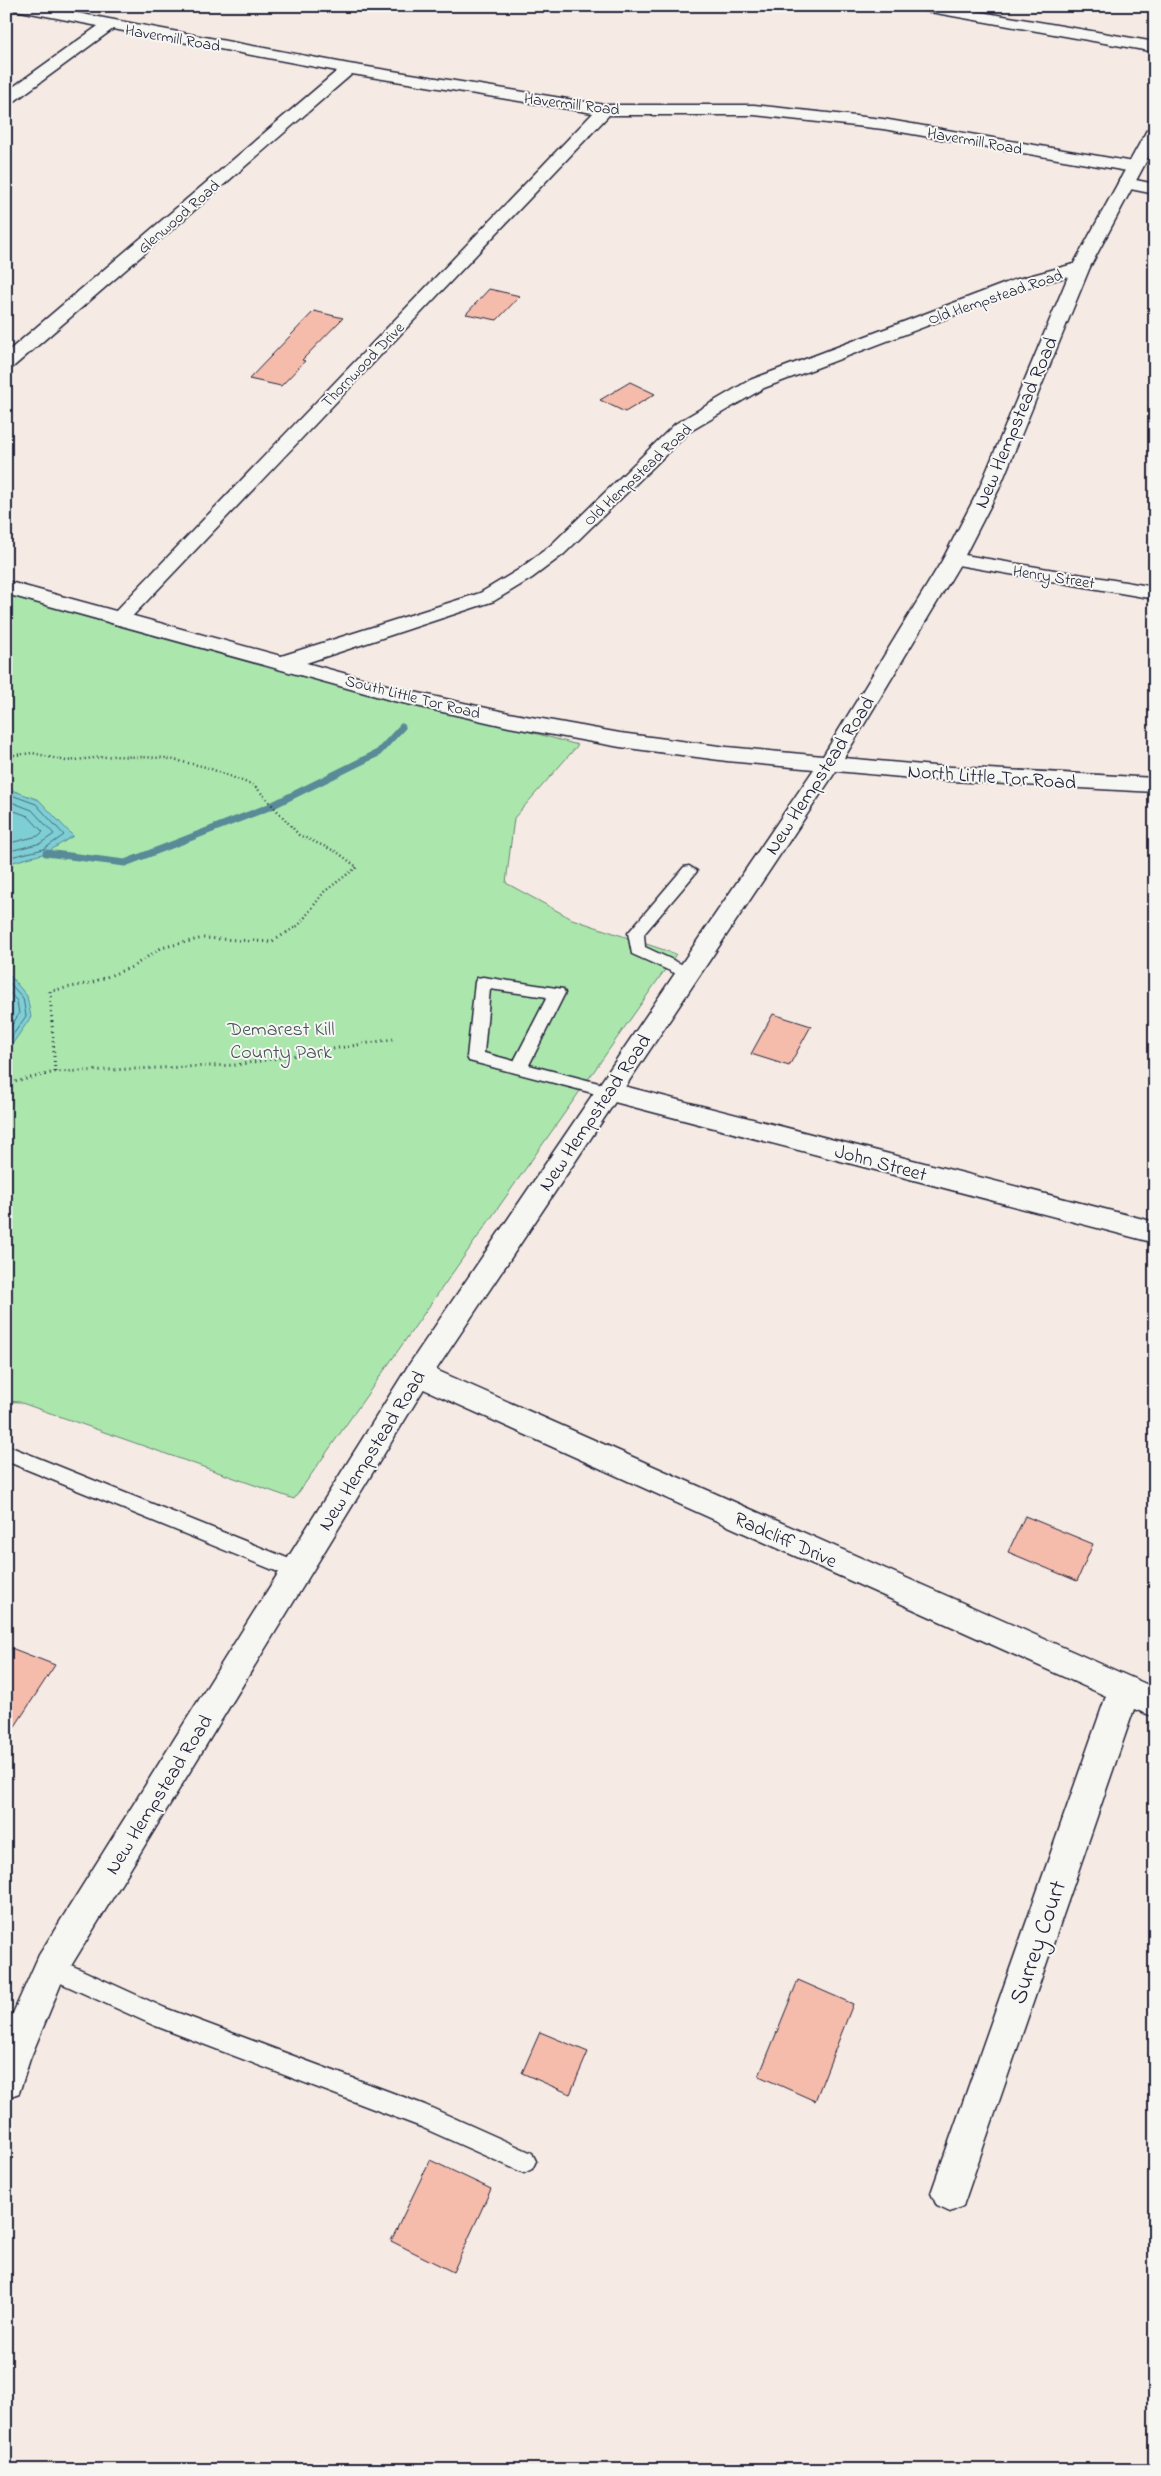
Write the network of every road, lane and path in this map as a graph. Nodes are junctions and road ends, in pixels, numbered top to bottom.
1 (15, 6) edge
2 (919, 6) edge
3 (109, 25) junction
4 (1155, 47) edge
5 (349, 68) junction
6 (6, 100) edge
7 (605, 110) junction
8 (1155, 130) edge
9 (1130, 175) junction
10 (1155, 188) edge
11 (1081, 267) junction
12 (6, 363) edge
13 (953, 559) junction
14 (6, 587) edge
15 (1155, 592) edge
16 (119, 619) junction
17 (286, 662) junction
18 (6, 756) edge
19 (829, 764) junction
20 (1155, 785) edge
21 (688, 871) dead end
22 (688, 974) junction
23 (392, 1040) dead end
24 (519, 1068) junction
25 (55, 1072) junction
26 (6, 1084) edge
27 (608, 1091) junction
28 (1155, 1233) edge
29 (418, 1374) junction
30 (6, 1453) edge
31 (295, 1570) junction
32 (1140, 1697) edge
33 (51, 1968) junction
34 (6, 2080) edge
35 (524, 2161) dead end
36 (950, 2193) dead end

1 - 3 street, Havermill Road
2 - 4 street
3 - 5 street, Havermill Road
3 - 6 street
5 - 7 street, Havermill Road
5 - 12 street, Glenwood Road
7 - 9 street, Havermill Road
7 - 16 street, Thornwood Drive
8 - 9 street, New Hempstead Road
9 - 10 street, Havermill Road
9 - 11 street, New Hempstead Road
11 - 13 street, New Hempstead Road
11 - 17 street, Old Hempstead Road
13 - 15 street, Henry Street
13 - 19 street, New Hempstead Road
14 - 16 street, South Little Tor Road
16 - 17 street, South Little Tor Road
17 - 19 street, South Little Tor Road
18 - 25 path
19 - 20 street, North Little Tor Road
19 - 22 street, New Hempstead Road
21 - 22 lane
22 - 27 street, New Hempstead Road
23 - 25 path
24 - 24 lane
24 - 27 lane
25 - 26 path
27 - 28 street, John Street
27 - 29 street, New Hempstead Road
29 - 31 street, New Hempstead Road
29 - 32 street, Radcliff Drive
30 - 31 lane
31 - 33 street, New Hempstead Road
32 - 36 street, Surrey Court
33 - 34 street, New Hempstead Road
33 - 35 lane

